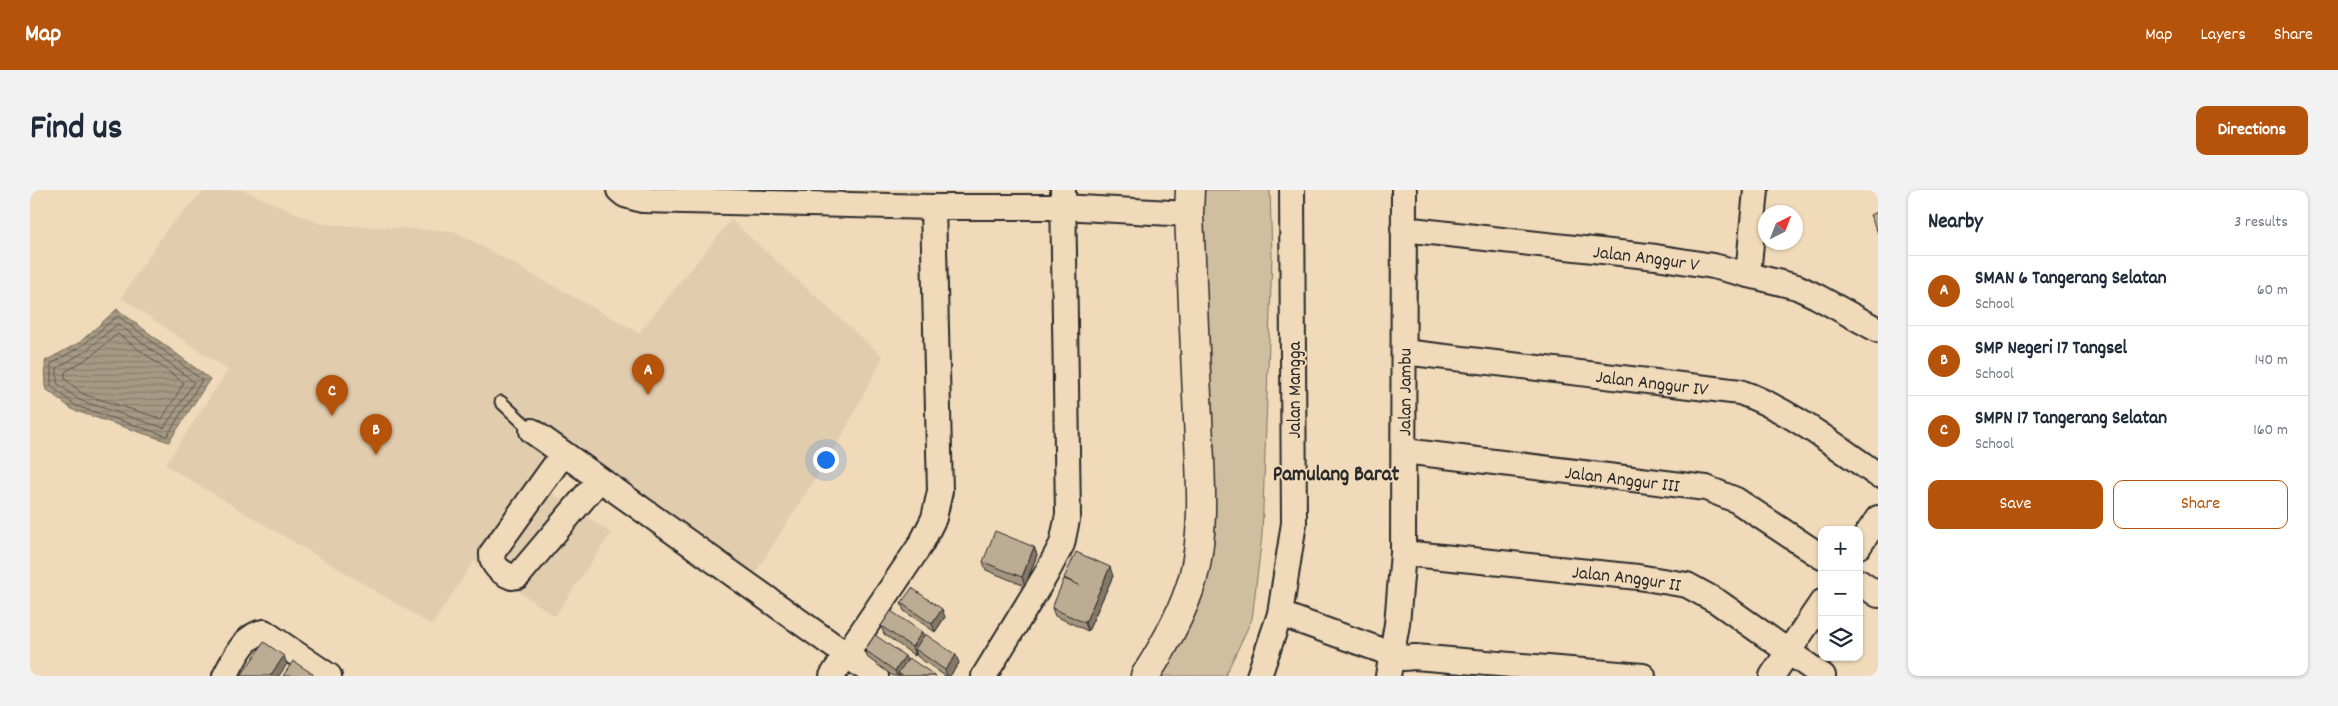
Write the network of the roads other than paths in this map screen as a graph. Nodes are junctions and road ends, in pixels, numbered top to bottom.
1 (619, 190) edge
2 (1292, 190) edge
3 (1404, 190) edge
4 (1756, 190) edge
5 (1062, 198) edge
6 (1190, 202) edge
7 (933, 208) junction
8 (1402, 229) junction
9 (1748, 275) junction
10 (1878, 330) edge
11 (1404, 352) junction
12 (501, 402) dead end
13 (532, 431) joint
14 (1404, 451) junction
15 (563, 454) junction
16 (1878, 475) edge
17 (598, 480) junction
18 (1878, 518) edge
19 (1863, 540) edge
20 (1403, 553) junction
21 (1818, 554) edge
22 (1863, 585) edge
23 (1878, 594) edge
24 (1818, 608) edge
25 (1280, 614) junction
26 (1788, 651) junction
27 (846, 656) junction
28 (1394, 663) edge
29 (224, 676) edge
30 (329, 676) edge
31 (832, 676) edge
32 (876, 676) edge
33 (984, 676) edge
34 (1145, 676) edge
35 (1259, 676) edge
36 (1419, 676) edge
37 (1643, 676) edge
38 (1772, 676) edge
39 (1823, 676) edge

1 - 7 street
2 - 25 street, Jalan Mangga
3 - 8 street, Jalan Jambu
4 - 9 street
5 - 6 street
5 - 7 street
5 - 33 street
6 - 34 street
7 - 27 street
8 - 9 street, Jalan Anggur V
8 - 11 street, Jalan Jambu
9 - 10 street, Jalan Anggur V
11 - 14 street, Jalan Jambu
11 - 16 street, Jalan Anggur IV
12 - 13 lane
13 - 15 street
14 - 20 street, Jalan Jambu
14 - 21 street, Jalan Anggur III
15 - 17 street
15 - 17 street
17 - 27 street
18 - 19 street
20 - 26 street, Jalan Anggur II
20 - 28 street, Jalan Jambu
22 - 23 street
24 - 26 street
25 - 28 street
25 - 35 street, Jalan Mangga
26 - 38 street
26 - 39 street, Jalan Anggur II
27 - 31 street
27 - 32 street
28 - 36 street
28 - 37 street
29 - 30 street

